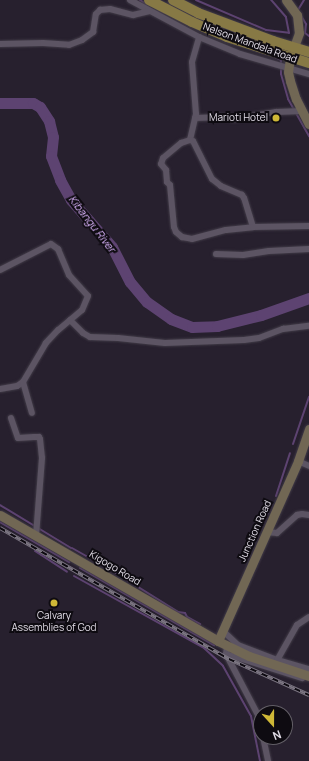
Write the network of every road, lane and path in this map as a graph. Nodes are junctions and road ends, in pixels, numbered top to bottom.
1 (130, 0) edge
2 (173, 0) edge
3 (286, 0) edge
4 (152, 5) edge
5 (199, 37) junction
6 (0, 44) edge
7 (309, 52) edge
8 (293, 53) junction
9 (309, 64) edge
10 (289, 69) junction
11 (309, 74) edge
12 (302, 111) junction
13 (195, 118) junction
14 (309, 124) edge
15 (190, 140) junction
16 (253, 226) junction
17 (309, 226) edge
18 (309, 249) edge
19 (216, 254) dead end
20 (0, 270) edge
21 (70, 320) junction
22 (309, 326) edge
23 (23, 382) junction
24 (0, 389) edge
25 (32, 413) dead end
26 (11, 418) dead end
27 (309, 429) edge
28 (298, 461) junction
29 (309, 466) edge
30 (309, 515) edge
31 (0, 516) edge
32 (267, 532) junction
33 (36, 536) junction
34 (309, 617) edge
35 (223, 631) junction
36 (218, 641) junction
37 (227, 649) junction
38 (276, 663) junction
39 (309, 669) edge
40 (309, 676) edge
41 (309, 680) edge
42 (253, 705) edge
43 (265, 745) edge
44 (268, 761) edge

1 - 4 street
2 - 8 main road, Nelson Mandela Road
3 - 8 main road
4 - 5 street
4 - 6 street
4 - 8 main road, Nelson Mandela Road
5 - 10 street
5 - 13 street
7 - 8 main road, Nelson Mandela Road
8 - 9 main road, Nelson Mandela Road
8 - 10 main road
10 - 11 street
10 - 12 main road
12 - 13 street
12 - 14 main road
13 - 15 street
15 - 16 street
15 - 16 street
16 - 17 street
18 - 19 street
20 - 21 street
21 - 22 street
21 - 23 street
23 - 24 street
23 - 25 street
26 - 33 street
27 - 28 main road, Junction Road
28 - 29 street
28 - 32 main road, Junction Road
30 - 32 street
31 - 33 main road, Kigogo Road
32 - 35 main road, Junction Road
33 - 36 main road, Kigogo Road
34 - 38 street
35 - 36 main road, Junction Road
35 - 38 street
36 - 37 main road, Kigogo Road
37 - 38 main road, Kigogo Road
37 - 41 street
37 - 42 street
38 - 39 street
38 - 40 main road, Kigogo Road
43 - 44 street

